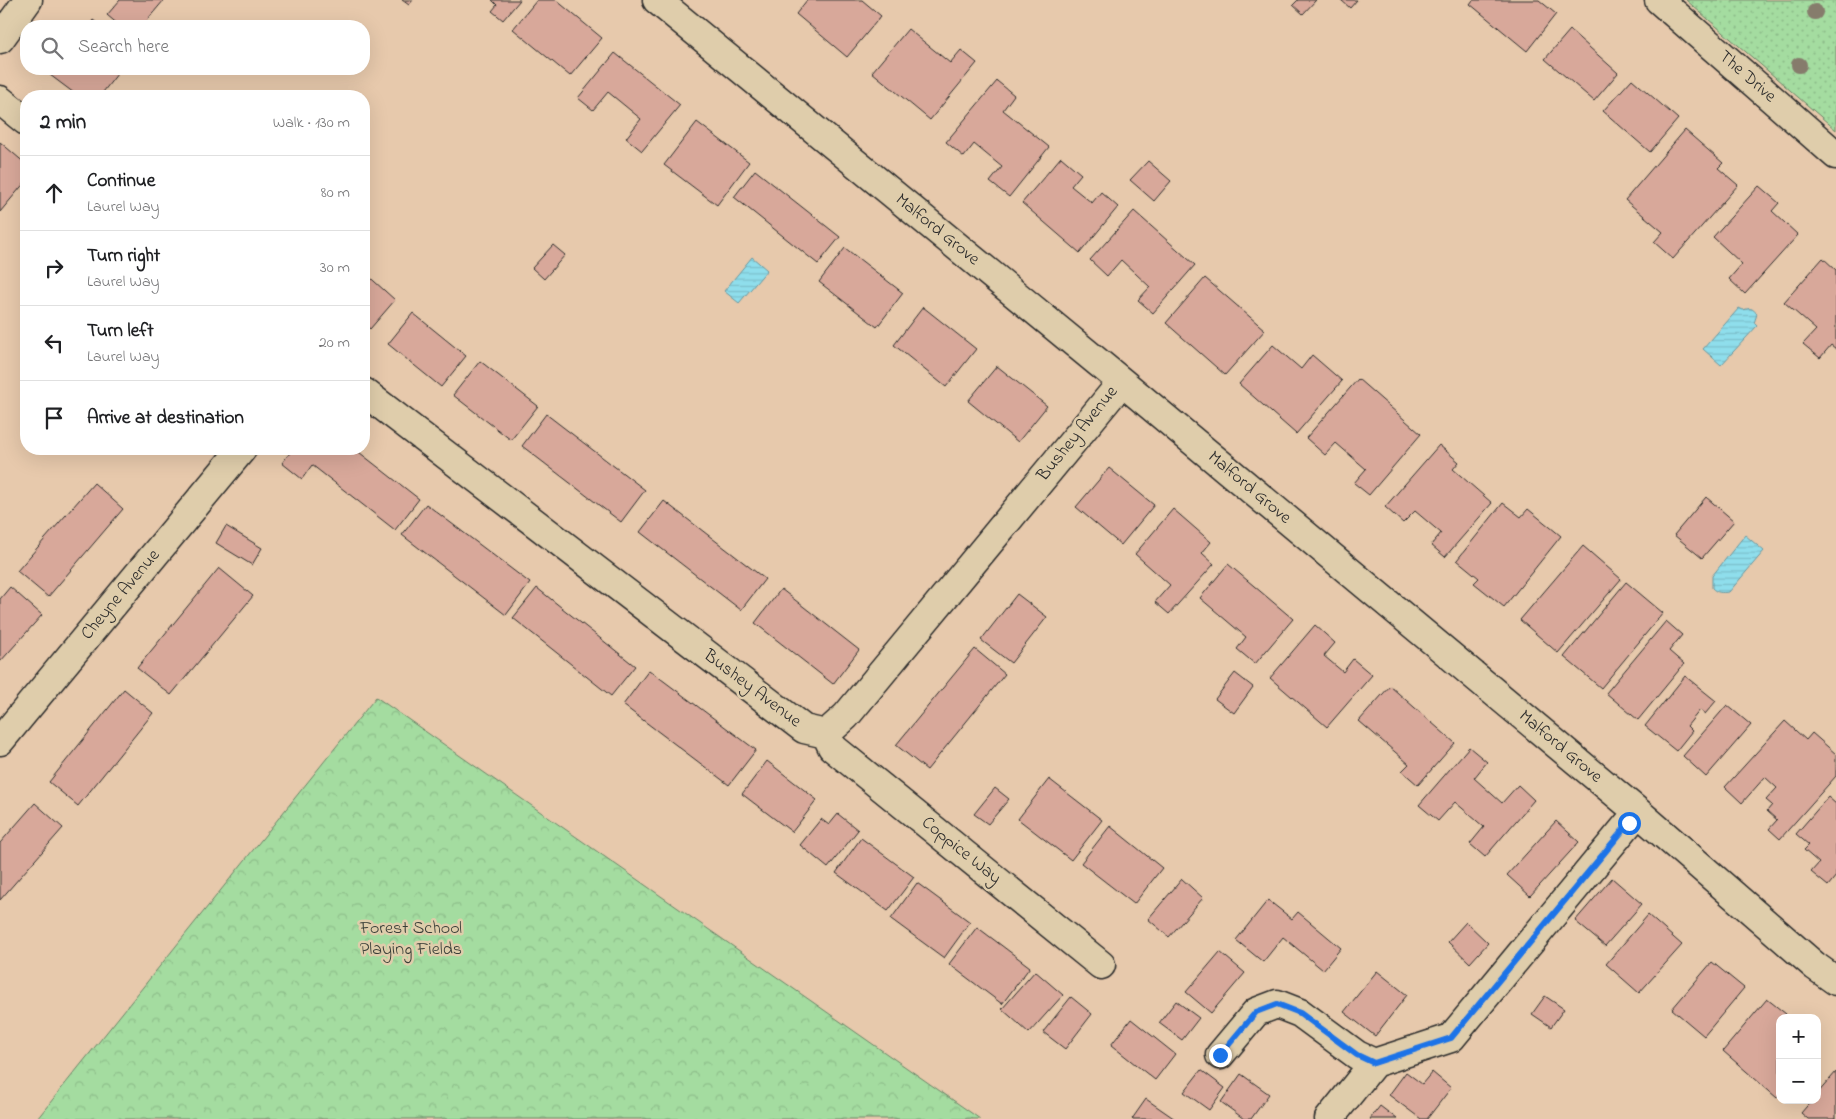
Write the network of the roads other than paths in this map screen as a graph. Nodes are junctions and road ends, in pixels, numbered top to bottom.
1 (28, 0) edge
2 (657, 0) edge
3 (1658, 0) edge
4 (0, 39) edge
5 (0, 100) edge
6 (20, 116) edge
7 (1836, 154) edge
8 (1122, 382) junction
9 (370, 397) edge
10 (237, 455) edge
11 (826, 734) junction
12 (0, 742) edge
13 (1638, 812) junction
14 (1101, 965) dead end
15 (1836, 981) edge
16 (1220, 1055) dead end
17 (1374, 1063) junction
18 (1329, 1119) edge

1 - 4 street
2 - 8 street, Malford Grove
3 - 7 street, The Drive
5 - 6 street
8 - 11 street, Bushey Avenue
8 - 13 street, Malford Grove
9 - 11 street, Bushey Avenue
10 - 12 street, Cheyne Avenue
11 - 14 street, Coppice Way
13 - 15 street, Malford Grove
13 - 17 street
16 - 17 street
17 - 18 street

